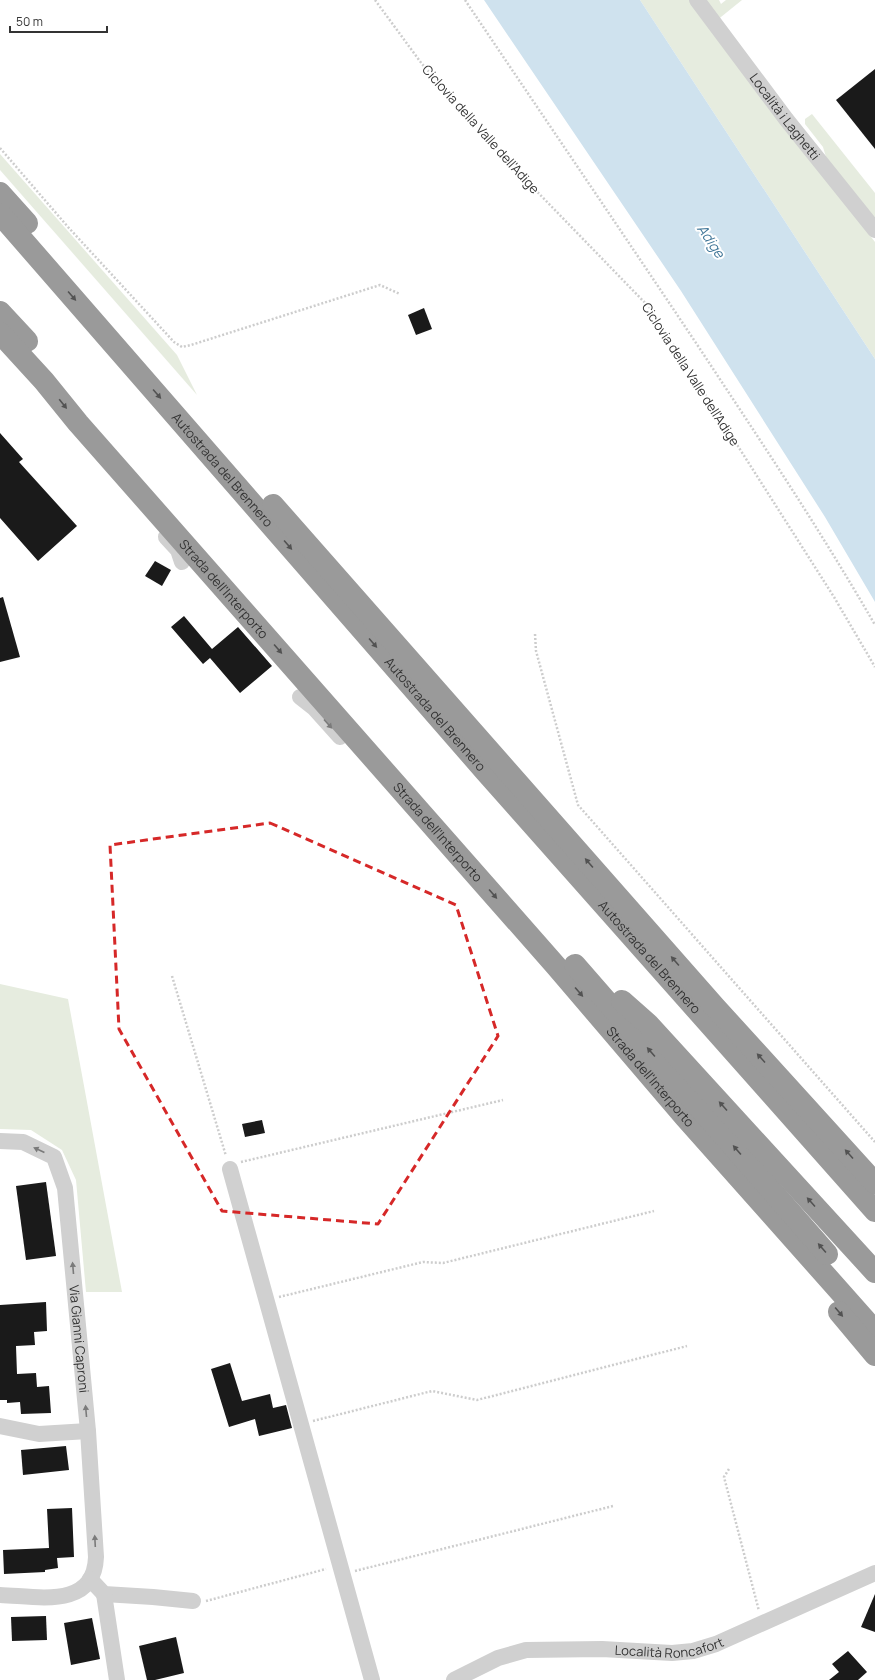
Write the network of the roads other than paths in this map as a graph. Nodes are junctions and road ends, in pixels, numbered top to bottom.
1 (697, 0) edge
2 (0, 192) edge
3 (0, 214) edge
4 (875, 230) edge
5 (0, 312) edge
6 (0, 333) edge
7 (78, 423) junction
8 (182, 562) dead end
9 (300, 697) dead end
10 (420, 811) junction
11 (567, 956) junction
12 (685, 1117) junction
13 (0, 1141) edge
14 (230, 1169) road end
15 (875, 1183) edge
16 (875, 1211) edge
17 (875, 1272) edge
18 (875, 1309) edge
19 (875, 1331) edge
20 (875, 1355) edge
21 (0, 1426) edge
22 (88, 1431) junction
23 (875, 1573) edge
24 (90, 1579) junction
25 (104, 1594) junction
26 (0, 1595) edge
27 (193, 1601) road end
28 (117, 1680) edge
29 (372, 1680) edge
30 (454, 1680) edge

1 - 4 street, Località i Laghetti
15 -> 2 highway, Autostrada del Brennero
3 -> 16 highway, Autostrada del Brennero
5 - 11 highway, Strada dell'Interporto
6 -> 7 highway, Strada dell'Interporto
7 - 8 street
7 -> 10 highway, Strada dell'Interporto
9 -> 10 street
10 -> 12 highway, Strada dell'Interporto
17 -> 11 highway
18 -> 11 highway, Strada dell'Interporto
12 - 19 highway, Strada dell'Interporto
12 -> 20 highway
22 -> 13 street, Via Gianni Caproni
14 - 29 street
21 - 22 street
24 -> 22 street, Via Gianni Caproni
23 - 30 street, Località Roncafort
24 - 25 street
24 - 26 street
25 - 27 street
25 - 28 street

